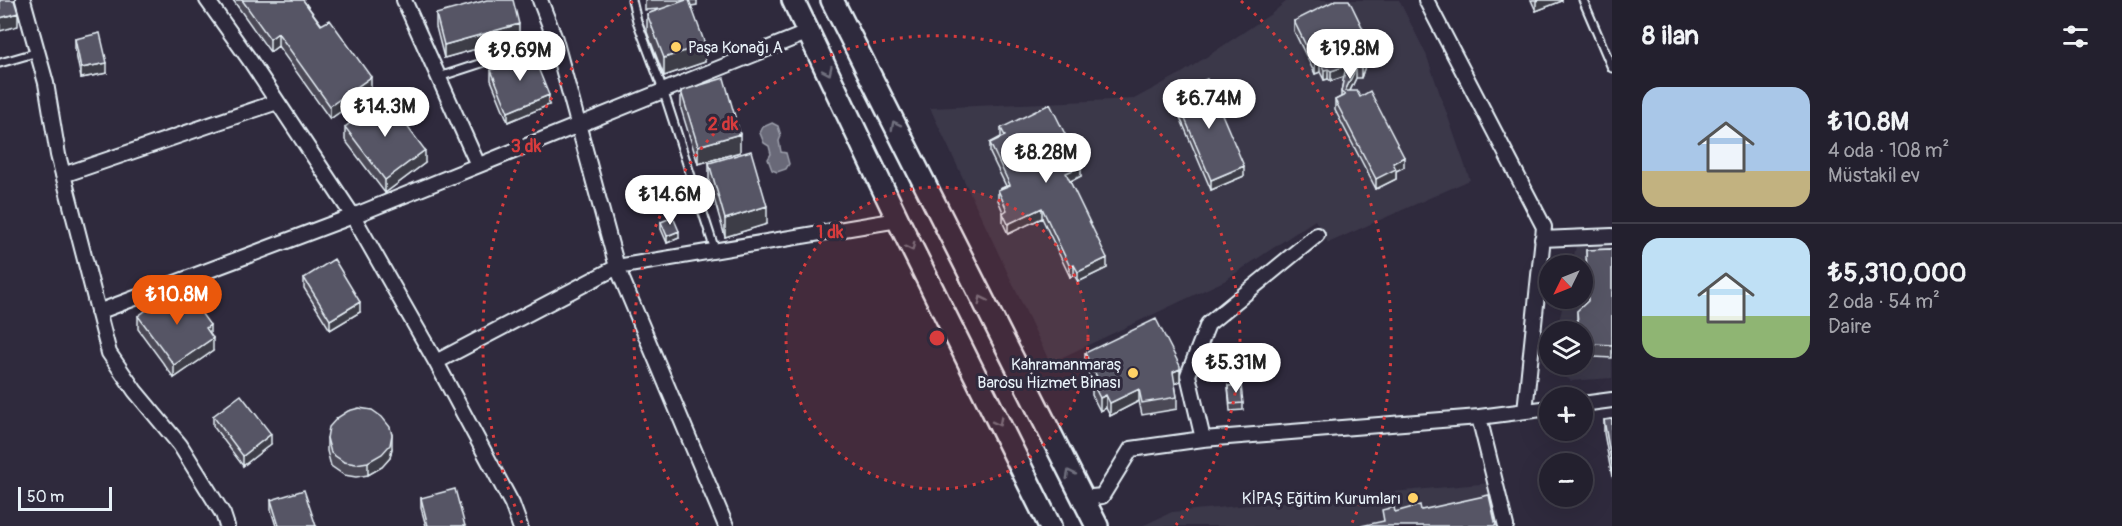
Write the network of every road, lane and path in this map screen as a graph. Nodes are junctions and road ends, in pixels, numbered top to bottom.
1 (23, 0) edge
2 (207, 0) edge
3 (404, 0) edge
4 (540, 0) edge
5 (632, 0) edge
6 (793, 0) edge
7 (832, 0) edge
8 (1426, 0) edge
9 (1584, 0) edge
10 (809, 32) junction
11 (555, 39) junction
12 (38, 52) junction
13 (0, 63) edge
14 (1612, 68) edge
15 (439, 77) junction
16 (663, 90) junction
17 (277, 102) junction
18 (579, 123) junction
19 (478, 165) junction
20 (63, 175) junction
21 (353, 216) junction
22 (897, 220) junction
23 (1317, 235) dead end
24 (1612, 236) edge
25 (1542, 239) junction
26 (715, 250) junction
27 (616, 267) junction
28 (99, 312) junction
29 (436, 362) junction
30 (1612, 400) edge
31 (1593, 403) edge
32 (1539, 409) edge
33 (1526, 411) junction
34 (1479, 417) junction
35 (1203, 439) junction
36 (1082, 498) junction
37 (227, 526) edge
38 (520, 526) edge
39 (726, 526) edge
40 (1050, 526) edge
41 (1097, 526) edge
42 (1506, 526) edge

1 - 12 street
2 - 17 street
3 - 15 street
4 - 11 street
5 - 16 lane
6 - 10 main road
36 -> 7 main road
8 - 25 street
9 - 14 lane
10 - 16 street
10 -> 22 main road
11 - 15 lane
11 - 18 street
12 - 13 lane
12 - 20 street
15 - 19 street
16 - 18 street
16 - 26 lane
17 - 20 street
17 - 21 street
18 - 19 street
18 - 27 street
19 - 21 street
20 - 28 street
21 - 28 street
21 - 29 street
22 - 26 street
22 -> 40 main road
23 - 35 street
24 - 25 street
25 - 33 street
26 - 27 street
27 - 29 street
27 - 39 street
28 - 37 street
29 - 38 street
30 - 31 street
32 - 33 street
33 - 34 street
34 - 35 street
34 - 42 street
35 - 36 street
36 - 41 main road

